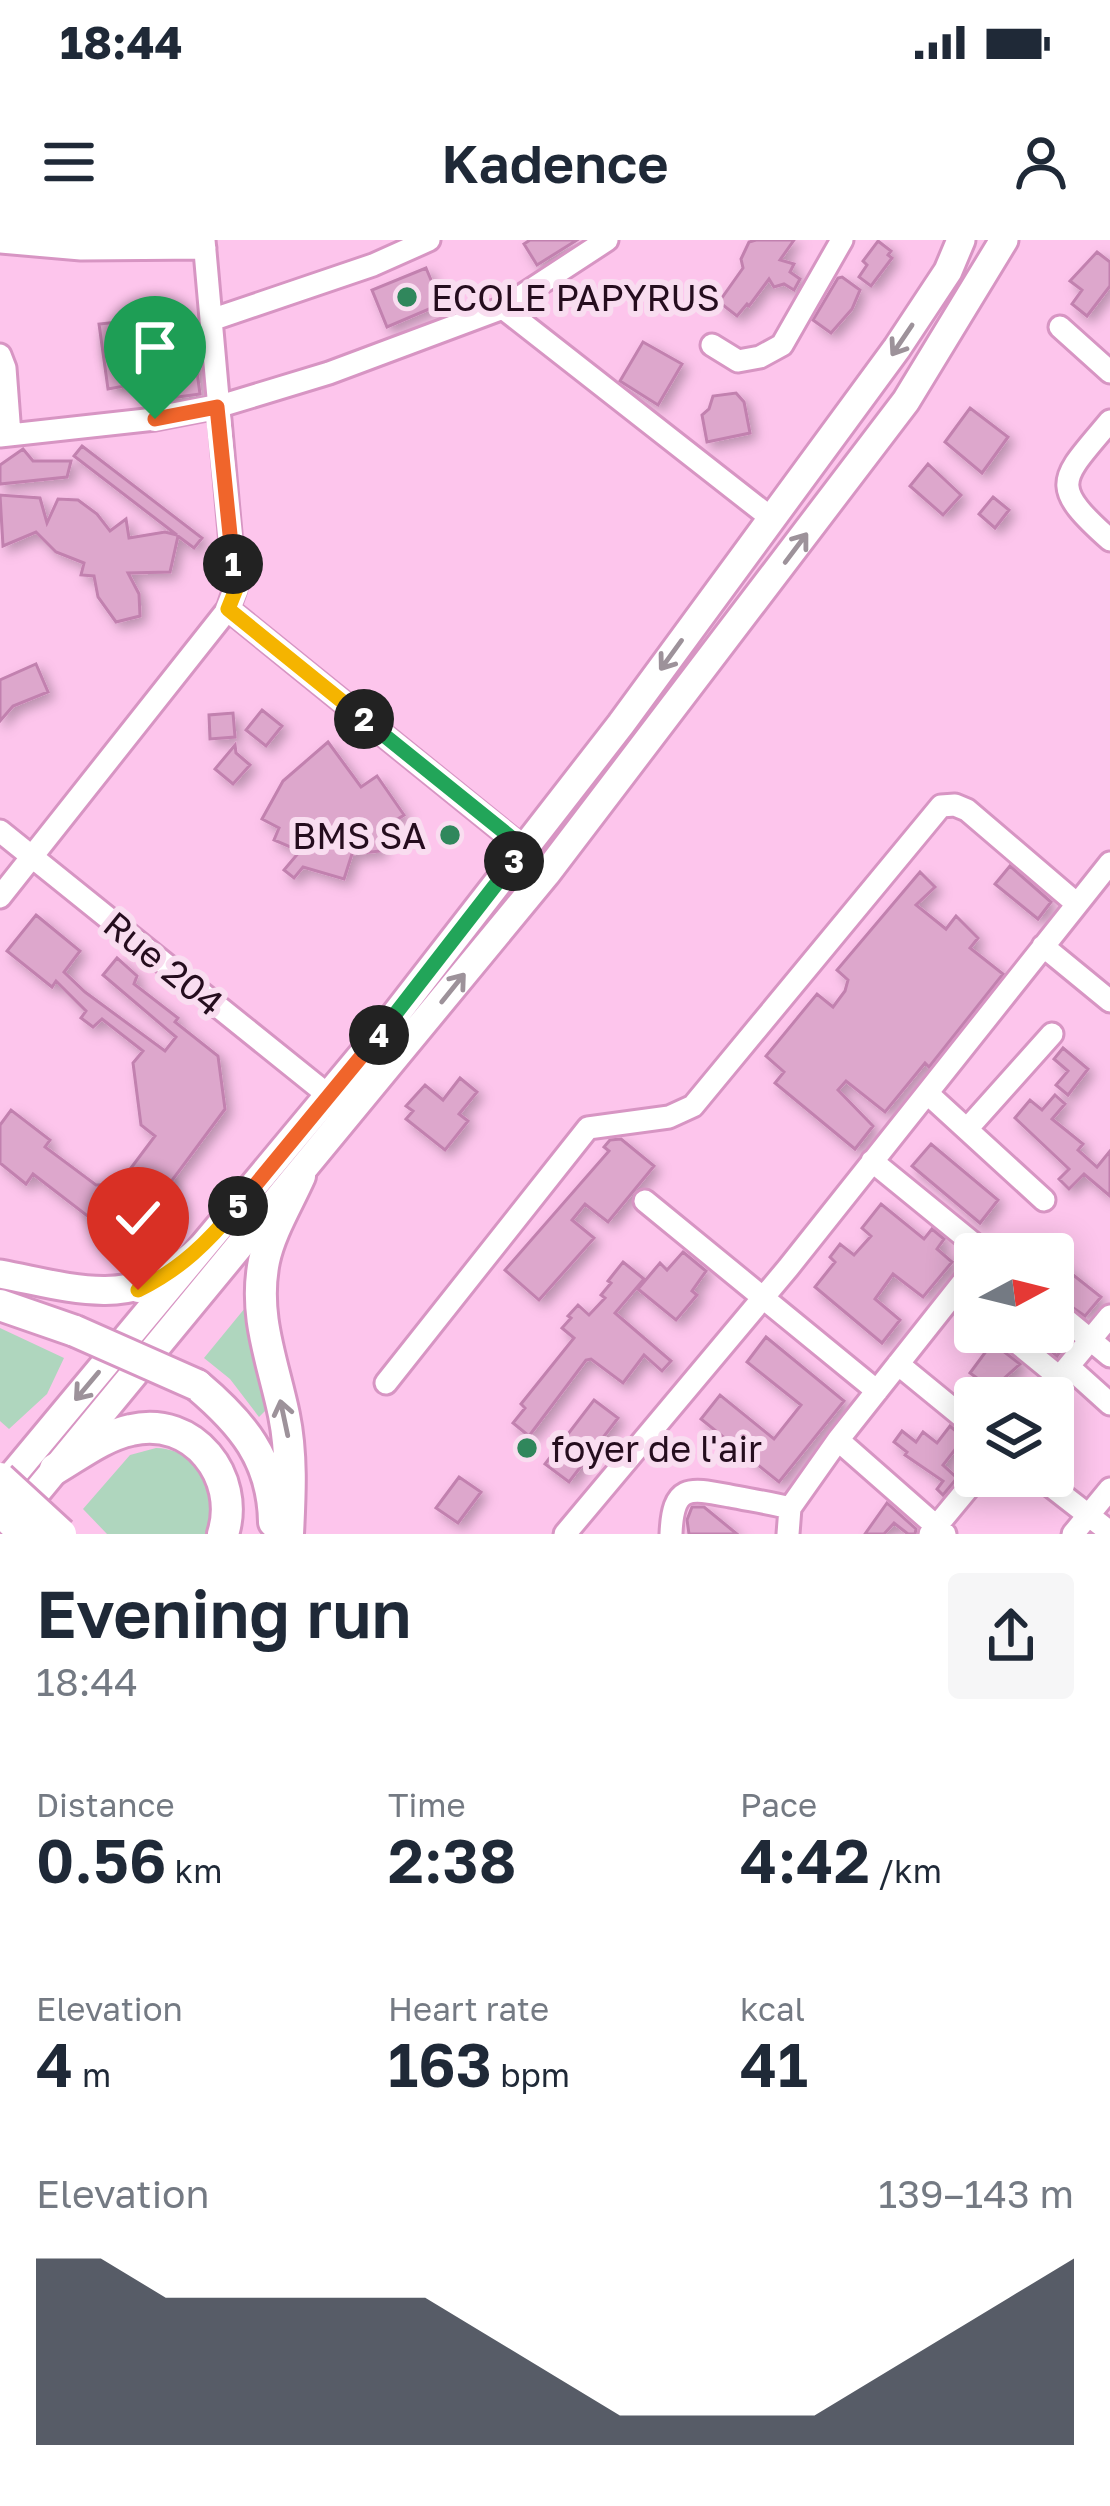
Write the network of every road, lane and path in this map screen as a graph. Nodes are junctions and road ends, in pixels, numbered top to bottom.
1 (429, 240) edge
2 (607, 240) edge
3 (842, 240) edge
4 (962, 240) edge
5 (1004, 240) edge
6 (0, 242) edge
7 (205, 244) edge
8 (503, 308) junction
9 (211, 320) junction
10 (1060, 327) dead end
11 (712, 345) dead end
12 (0, 355) edge
13 (1110, 372) edge
14 (217, 407) junction
15 (1110, 421) edge
16 (5, 435) edge
17 (771, 518) junction
18 (1110, 540) edge
19 (228, 609) junction
20 (0, 831) edge
21 (524, 848) junction
22 (32, 857) junction
23 (1110, 863) edge
24 (0, 897) edge
25 (1077, 904) junction
26 (1043, 946) junction
27 (1110, 1001) edge
28 (1052, 1034) dead end
29 (927, 1093) junction
30 (328, 1095) junction
31 (967, 1130) junction
32 (872, 1161) junction
33 (300, 1176) junction
34 (1044, 1200) dead end
35 (645, 1201) dead end
36 (960, 1233) edge
37 (205, 1247) junction
38 (0, 1274) edge
39 (954, 1294) edge
40 (764, 1297) junction
41 (0, 1305) edge
42 (1110, 1316) edge
43 (1074, 1327) edge
44 (1090, 1340) junction
45 (1036, 1353) edge
46 (1110, 1355) edge
47 (898, 1364) junction
48 (1064, 1372) junction
49 (1060, 1377) edge
50 (386, 1383) dead end
51 (877, 1391) junction
52 (1110, 1404) edge
53 (954, 1410) edge
54 (838, 1440) junction
55 (56, 1469) junction
56 (0, 1478) edge
57 (1110, 1489) edge
58 (0, 1490) edge
59 (963, 1497) edge
60 (1065, 1497) edge
61 (790, 1508) junction
62 (0, 1510) edge
63 (1088, 1515) junction
64 (937, 1532) edge
65 (1110, 1532) edge
66 (2, 1534) edge
67 (24, 1534) edge
68 (61, 1534) edge
69 (223, 1534) edge
70 (274, 1534) edge
71 (288, 1534) edge
72 (566, 1534) edge
73 (670, 1534) edge
74 (788, 1534) edge
75 (1073, 1534) edge

1 - 9 street
2 - 8 street
3 - 11 street
4 -> 17 main road
33 -> 5 main road
6 - 7 street
7 - 9 street
8 - 14 street
8 - 17 street
9 - 14 street
10 - 13 street
12 - 16 street
14 - 16 street
14 - 19 street
15 - 18 street
17 -> 21 main road
19 - 21 street
19 - 22 street
20 - 22 street, Rue 204
21 - 30 main road
22 - 24 street
22 - 30 street, Rue 204
23 - 25 street
25 - 26 street
25 - 50 street
26 - 27 street
26 - 29 street
28 - 31 street
29 - 31 street
29 - 32 street
30 - 37 main road
31 - 34 street
32 - 36 street
32 - 40 street
33 - 55 main road
71 -> 33 highway
35 - 40 street
37 - 38 main road
37 -> 58 main road
39 - 47 street
40 - 51 street
40 - 72 street
41 - 70 highway, bridge
42 - 44 street
43 - 44 street
44 - 46 street
44 - 48 street
45 - 48 street
47 - 51 street
47 - 53 street
48 - 49 street
48 - 52 street
51 - 54 street
54 - 61 street
54 - 64 street
55 - 66 main road
55 - 69 highway
56 - 68 highway, bridge
57 - 63 street
59 - 64 street
60 - 63 street
61 - 73 street
61 - 74 street
62 - 67 highway, bridge
63 - 65 street
63 - 75 street

